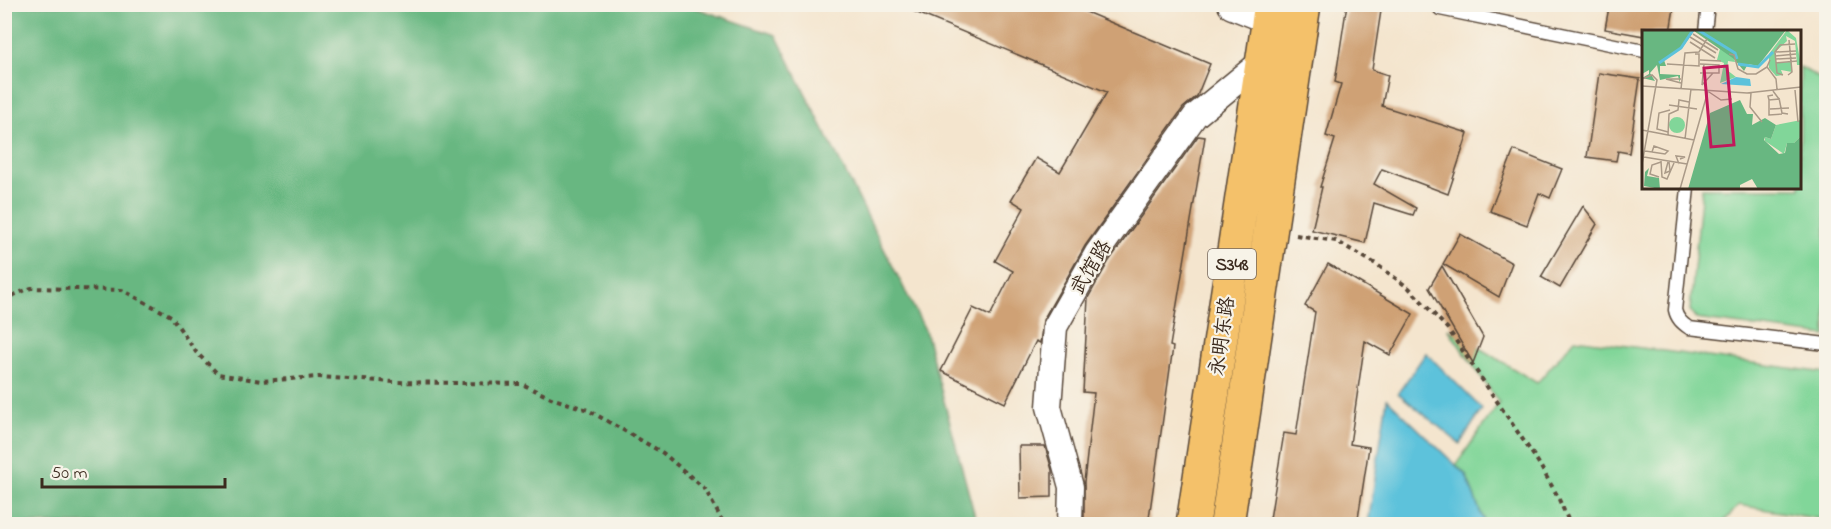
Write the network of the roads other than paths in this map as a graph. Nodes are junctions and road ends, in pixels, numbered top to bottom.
1 (1233, 4) edge
2 (1436, 4) edge
3 (1708, 4) edge
4 (1270, 11) edge
5 (1302, 17) edge
6 (1705, 30) edge
7 (1642, 51) edge
8 (1262, 61) junction
9 (1688, 189) edge
10 (1827, 344) edge
11 (1070, 525) edge
12 (1193, 525) edge
13 (1227, 525) edge

1 - 4 street
2 - 7 lane
3 - 6 lane
4 - 5 street
4 - 8 main road, 永明东路 / S348
5 - 13 main road, 永明东路 / S348
8 - 11 street, 武馆路
8 - 12 main road, 永明东路 / S348
9 - 10 lane

